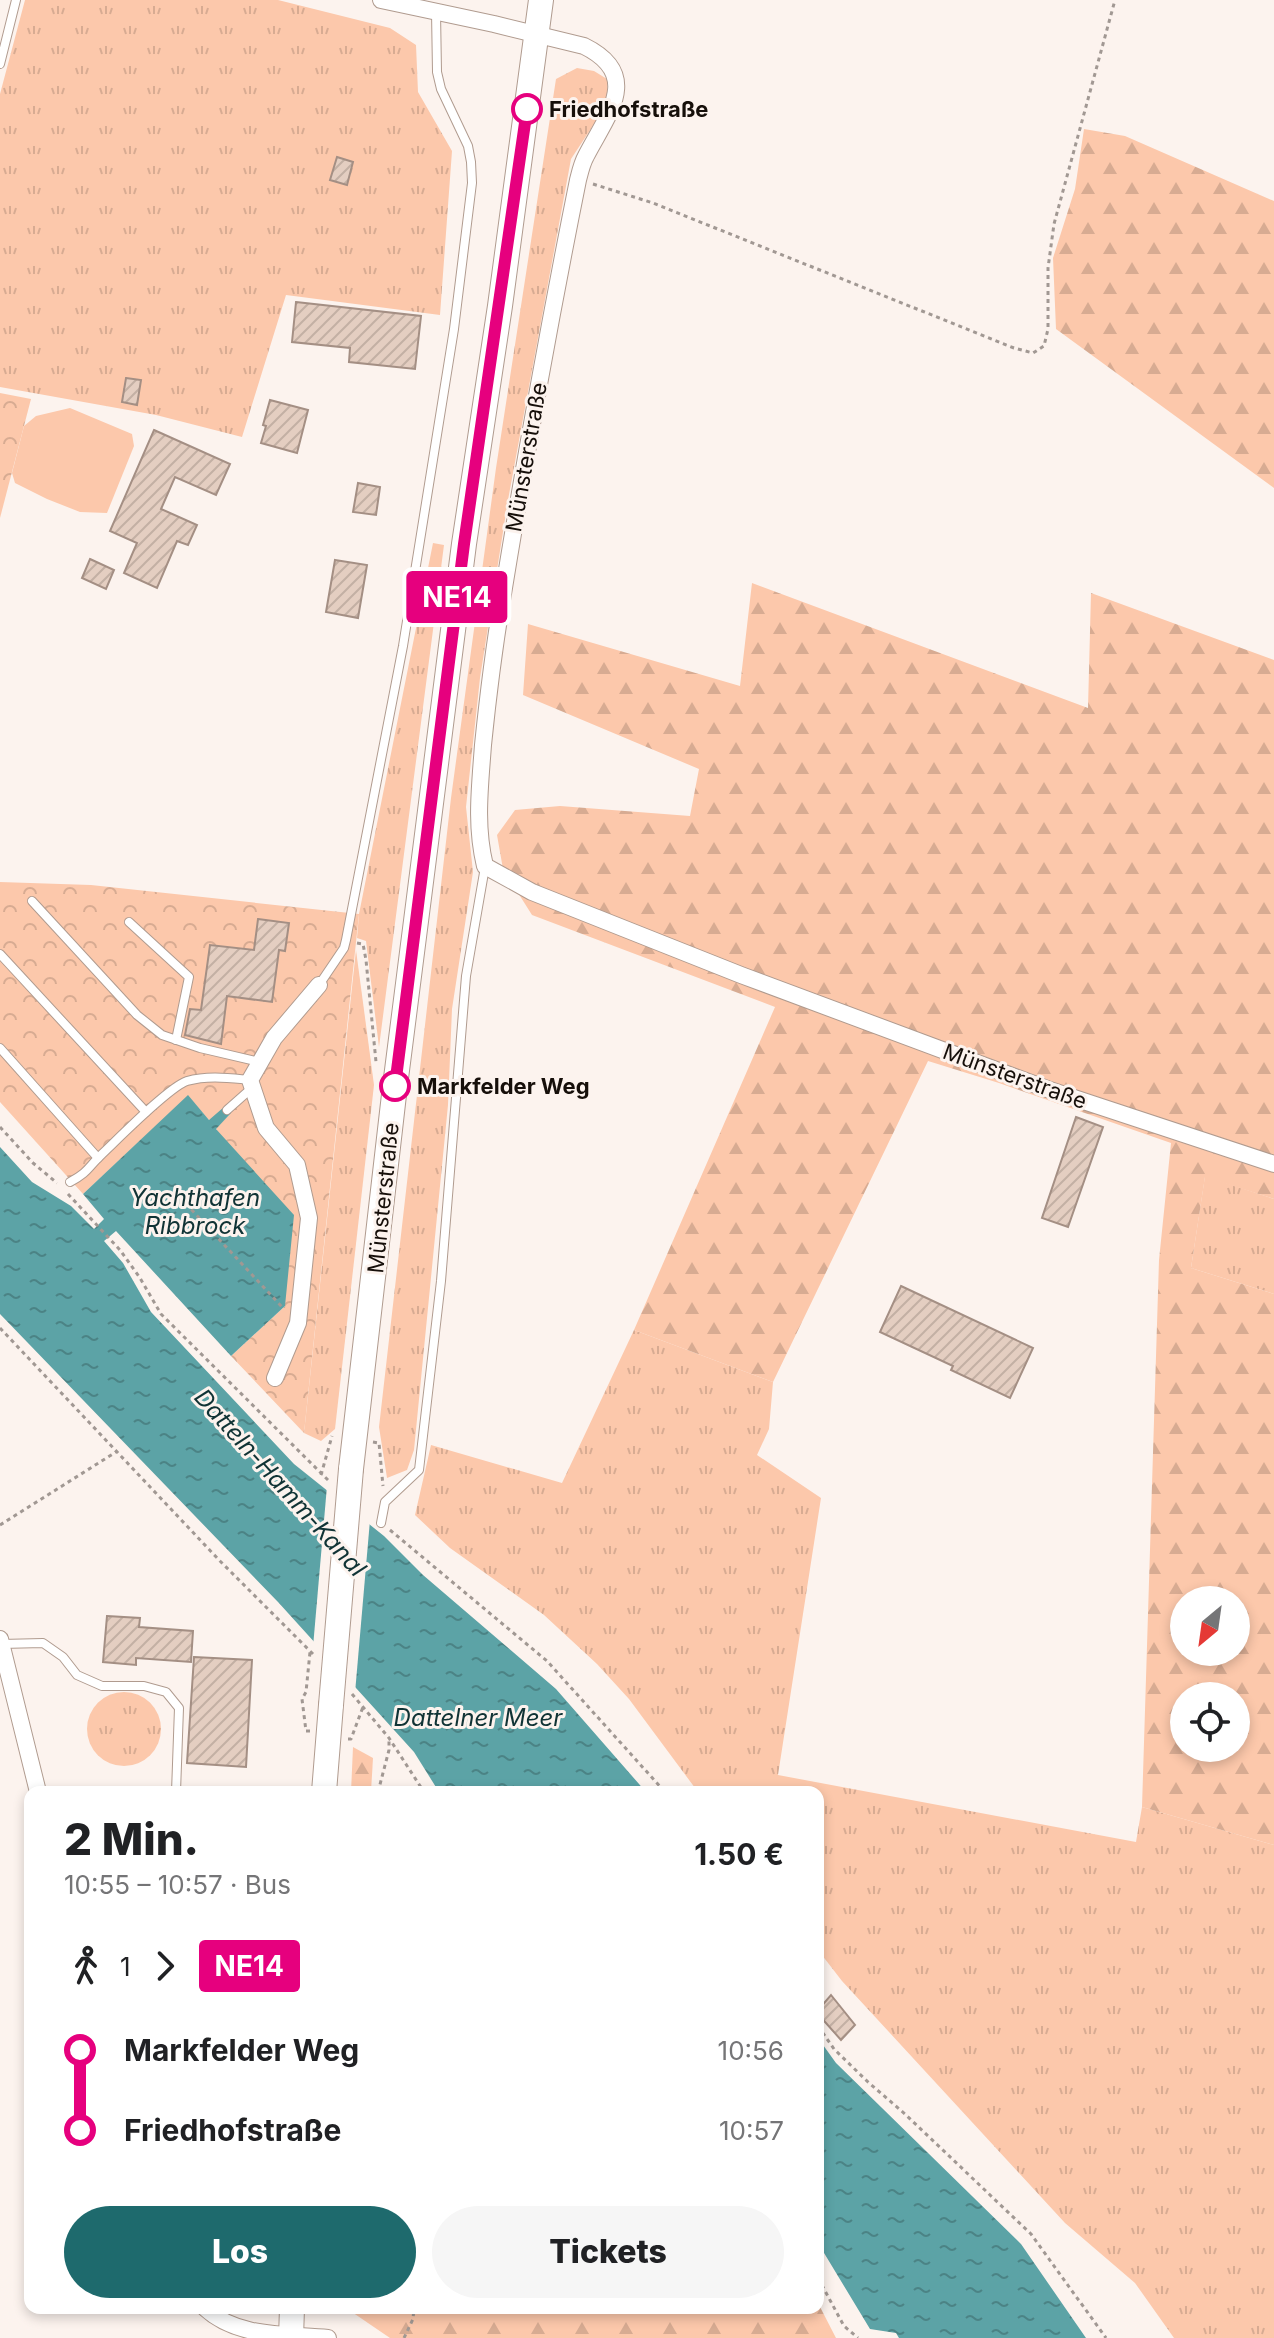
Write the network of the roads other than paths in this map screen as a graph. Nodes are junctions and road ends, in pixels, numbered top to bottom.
1 (16, 0) edge
2 (381, 0) edge
3 (541, 0) edge
4 (436, 11) junction
5 (536, 35) junction
6 (0, 64) edge
7 (485, 866) junction
8 (32, 901) dead end
9 (129, 922) dead end
10 (0, 954) edge
11 (319, 985) joint
12 (176, 1040) junction
13 (0, 1048) edge
14 (260, 1062) junction
15 (252, 1083) junction
16 (227, 1110) dead end
17 (146, 1112) junction
18 (98, 1158) junction
19 (1274, 1164) edge
20 (70, 1182) dead end
21 (275, 1378) dead end
22 (381, 1523) road end
23 (1, 1641) edge
24 (37, 1786) edge
25 (176, 1786) edge
26 (324, 1786) edge
27 (211, 2314) edge
28 (292, 2314) edge
29 (291, 2336) edge
30 (328, 2338) edge

1 - 6 lane
2 - 4 street
3 - 5 main road, Münsterstraße
4 - 5 street
4 - 11 lane
5 - 7 street, Münsterstraße
5 - 26 main road, Münsterstraße, bridge
7 - 19 street, Münsterstraße
7 - 22 lane
8 - 12 lane
9 - 12 lane
10 - 17 lane
11 - 14 street
12 - 14 lane
13 - 18 lane
14 - 15 street
15 - 16 lane
15 - 17 lane
15 - 21 street
17 - 18 lane
18 - 20 lane
23 - 24 street
23 - 25 lane
27 - 29 street
28 - 29 main road
29 - 30 street

